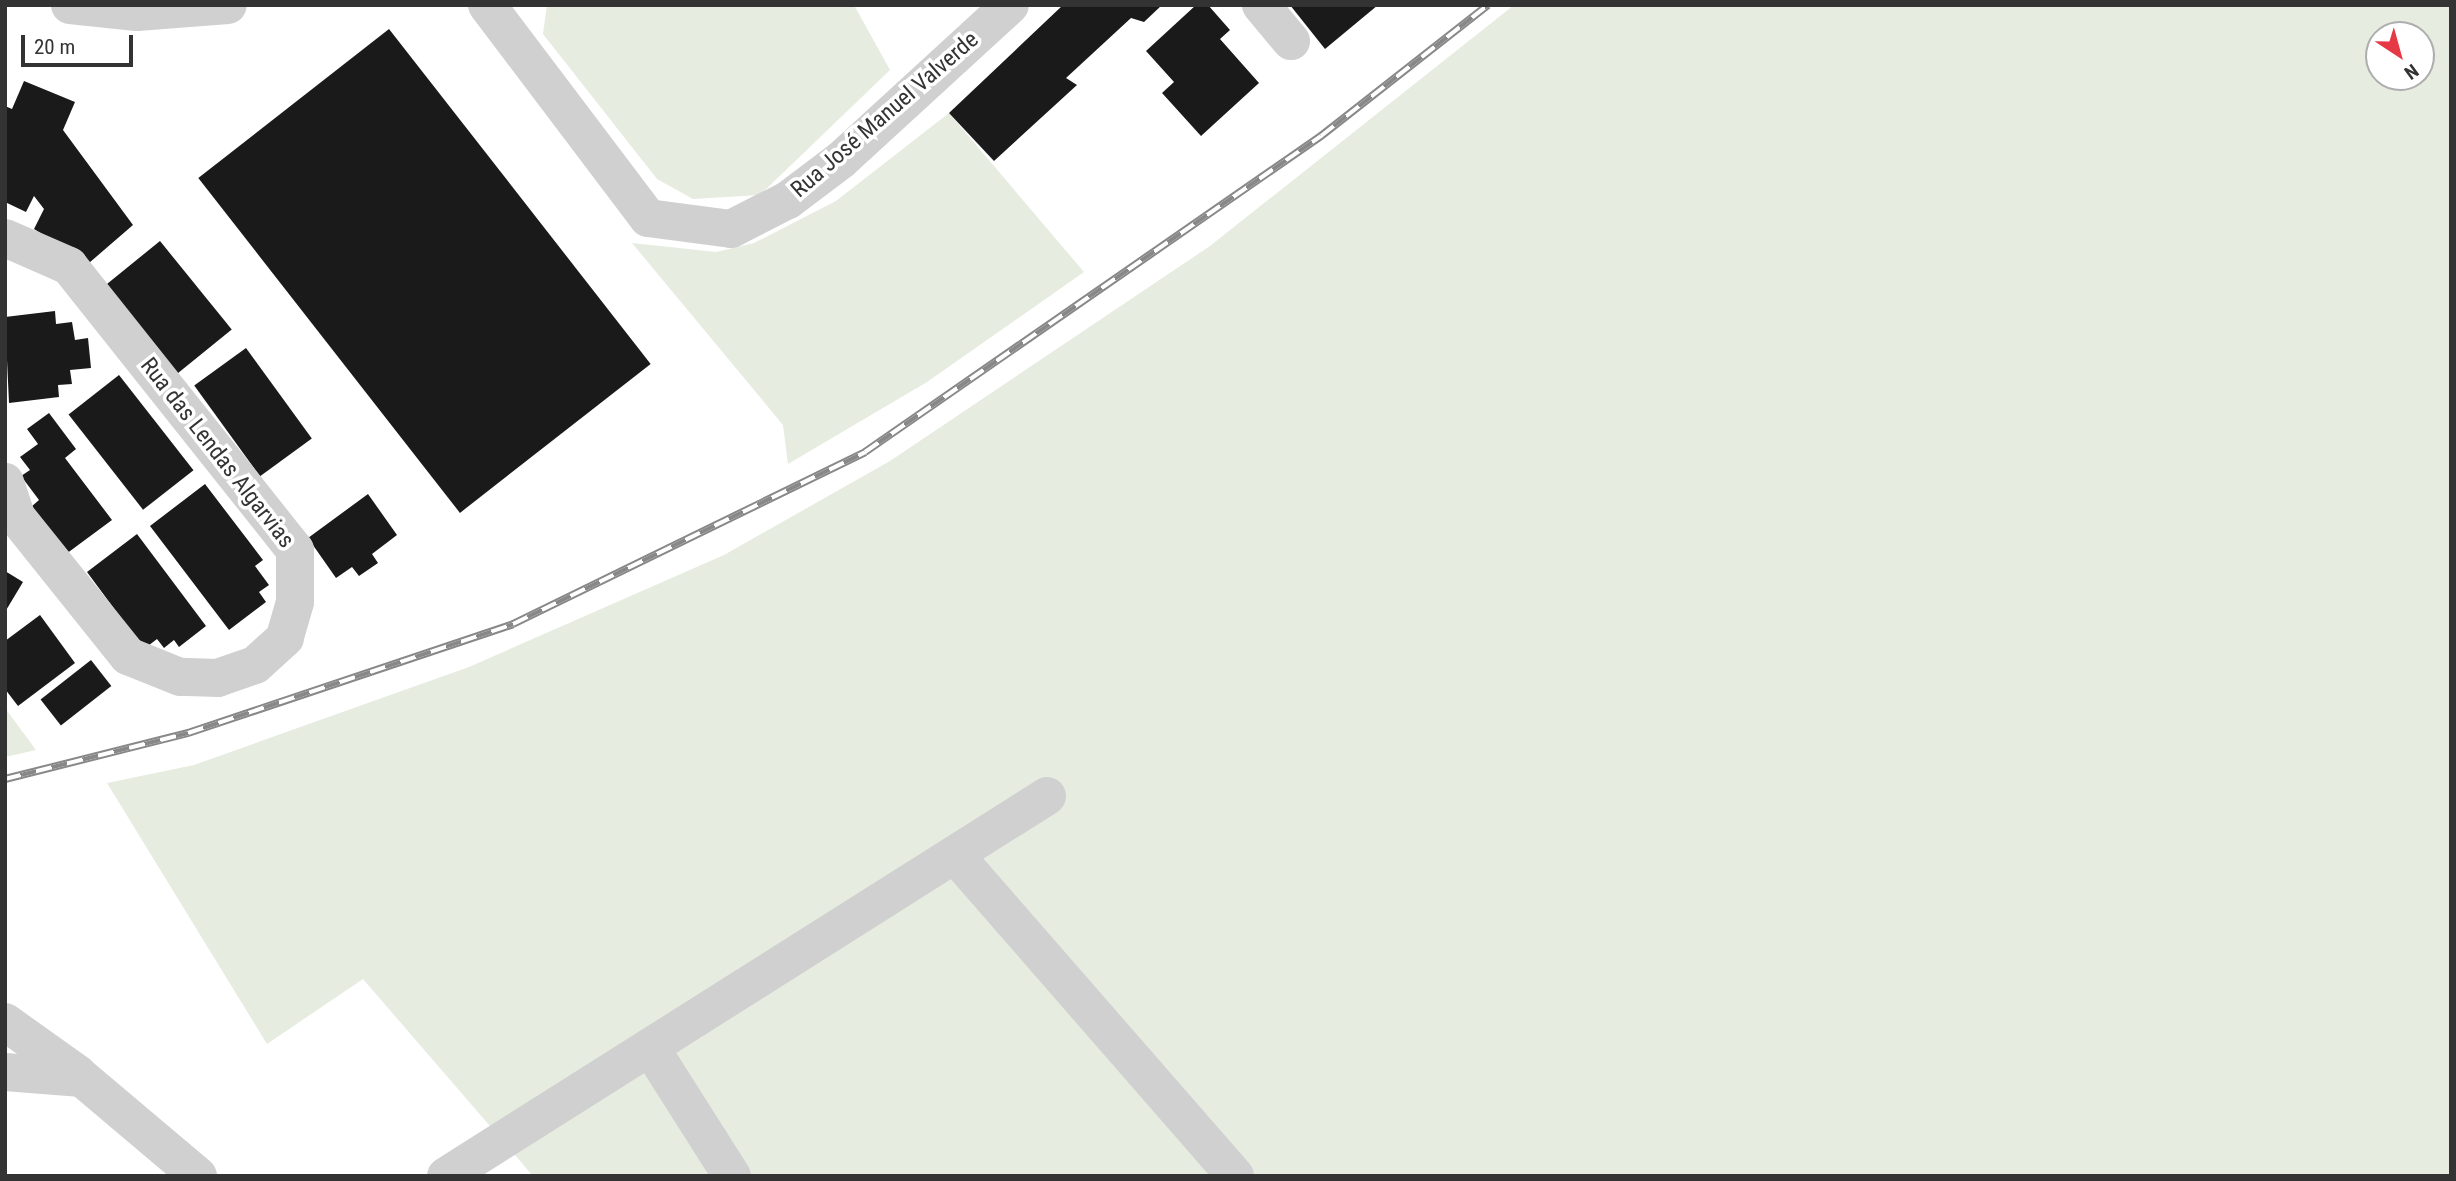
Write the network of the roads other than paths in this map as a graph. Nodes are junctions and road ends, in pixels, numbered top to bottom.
1 (70, 5) edge
2 (228, 5) edge
3 (487, 5) edge
4 (1010, 5) edge
5 (1261, 5) edge
6 (1291, 41) dead end
7 (5, 238) edge
8 (5, 482) edge
9 (1047, 796) dead end
10 (955, 855) junction
11 (5, 1023) edge
12 (650, 1047) junction
13 (5, 1072) edge
14 (82, 1077) junction
15 (198, 1176) edge
16 (446, 1176) edge
17 (732, 1176) edge
18 (1235, 1176) edge

1 - 2 street
3 - 4 street, Rua José Manuel Valverde
5 - 6 street
7 - 8 street, Rua das Lendas Algarvias
9 - 10 street
10 - 12 street
10 - 18 street
11 - 14 street
12 - 16 street
12 - 17 street
13 - 14 street
14 - 15 street

